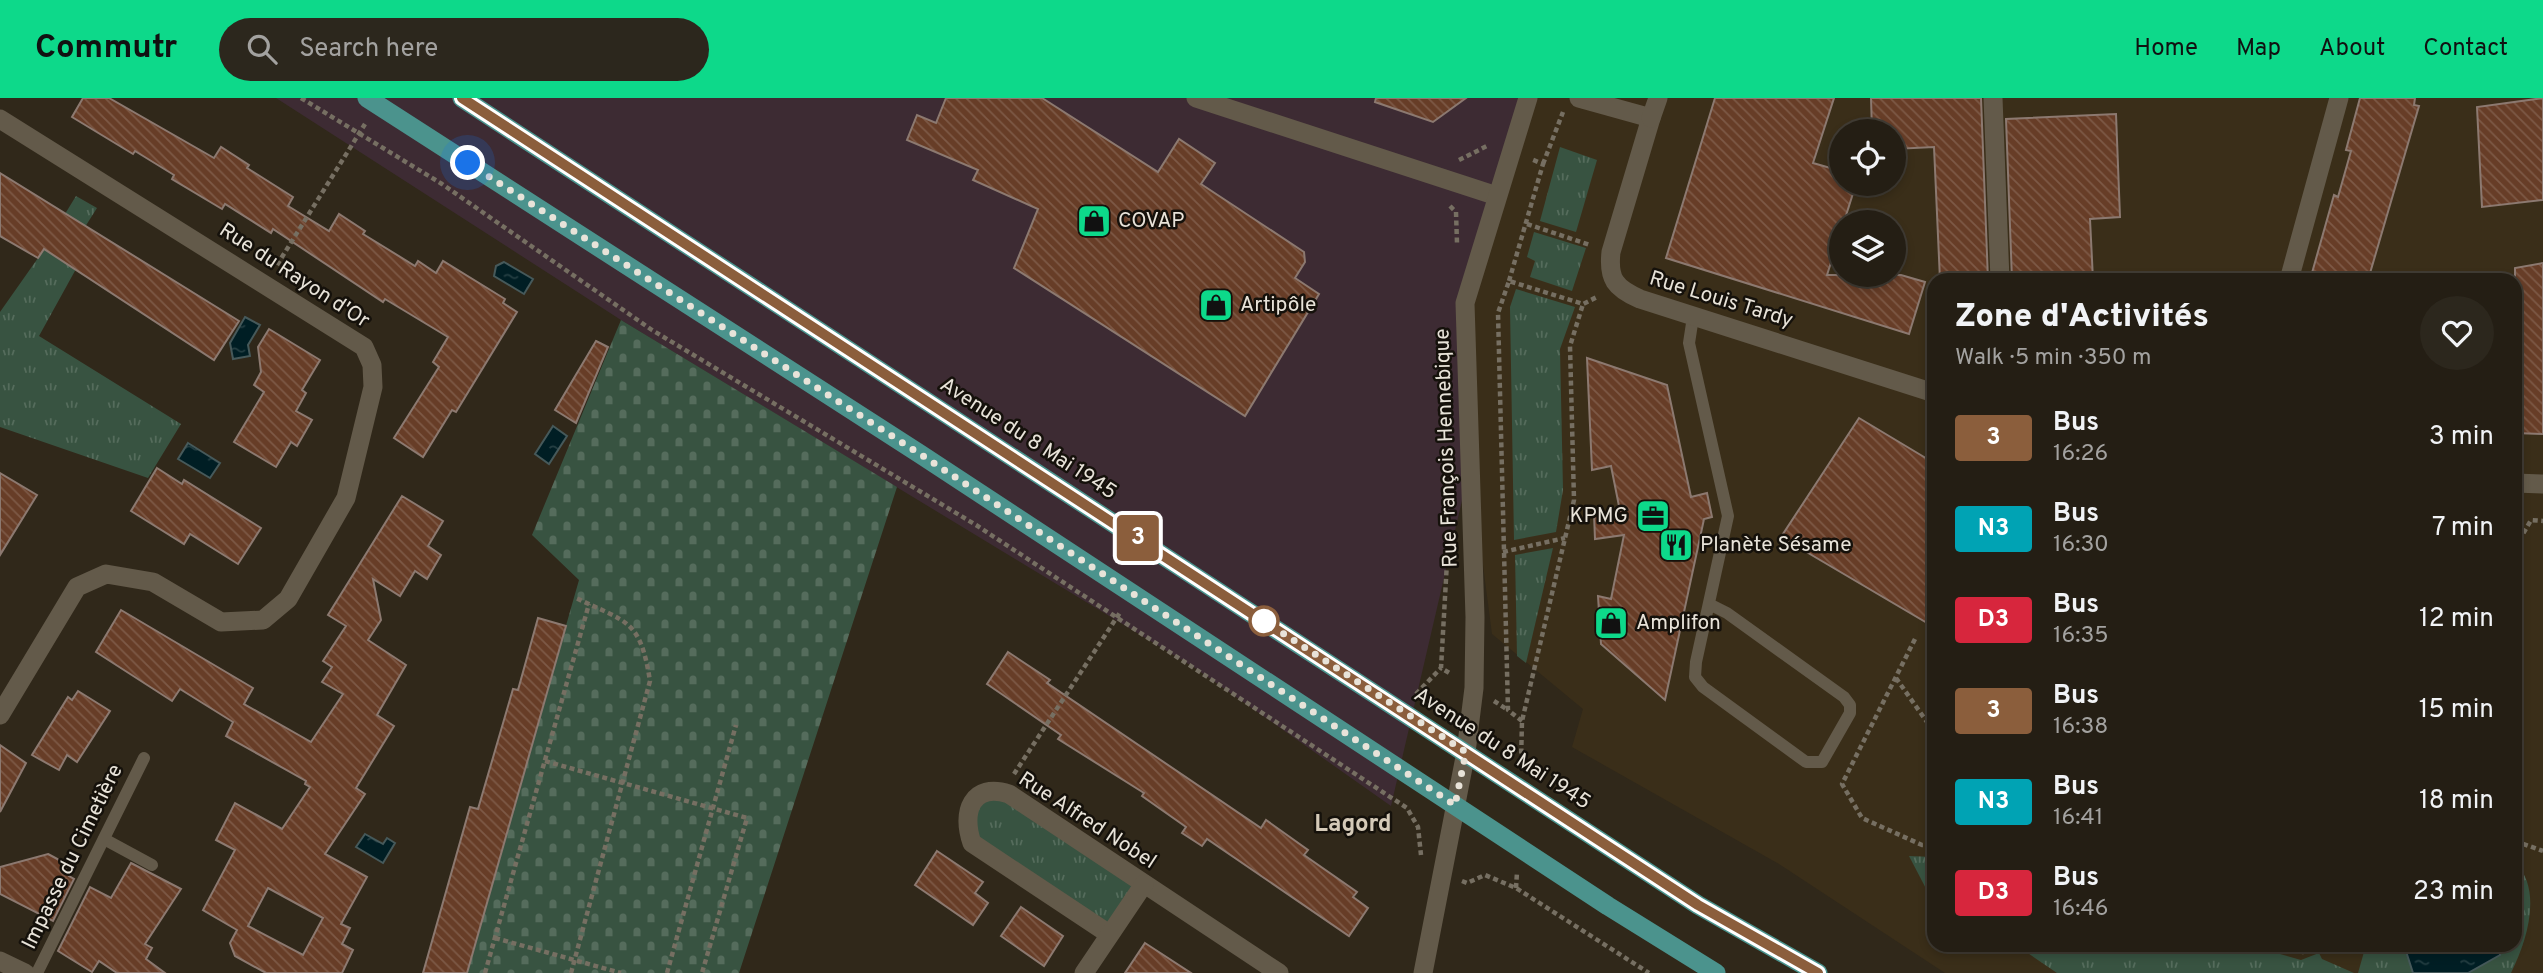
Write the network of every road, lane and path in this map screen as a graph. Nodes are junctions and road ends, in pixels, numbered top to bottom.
1 (301, 98) edge
2 (462, 98) edge
3 (1196, 98) edge
4 (1528, 98) edge
5 (1658, 98) edge
6 (1993, 98) edge
7 (2339, 98) edge
8 (372, 101) edge
9 (1571, 104) edge
10 (1651, 118) junction
11 (0, 119) edge
12 (359, 134) junction
13 (1511, 152) junction
14 (1543, 164) junction
15 (1497, 196) junction
16 (1528, 224) junction
17 (1593, 246) dead end
18 (2000, 273) edge
19 (2291, 273) edge
20 (1509, 281) junction
21 (265, 283) junction
22 (1617, 288) junction
23 (1583, 304) junction
24 (1693, 317) junction
25 (1927, 391) edge
26 (2522, 483) edge
27 (2543, 484) edge
28 (2543, 521) edge
29 (2522, 536) edge
30 (1565, 538) junction
31 (1503, 552) junction
32 (1133, 594) junction
33 (574, 597) dead end
34 (589, 604) junction
35 (1709, 604) junction
36 (1115, 620) junction
37 (1915, 639) dead end
38 (1896, 678) junction
39 (0, 715) edge
40 (1927, 722) edge
41 (736, 725) dead end
42 (1466, 752) junction
43 (144, 758) dead end
44 (545, 761) junction
45 (622, 782) junction
46 (1003, 792) junction
47 (1455, 805) junction
48 (713, 807) junction
49 (104, 839) junction
50 (2522, 844) edge
51 (1927, 845) edge
52 (2543, 851) edge
53 (152, 865) dead end
54 (1441, 874) junction
55 (1144, 884) junction
56 (1109, 934) junction
57 (495, 938) junction
58 (574, 960) junction
59 (0, 961) edge
60 (25, 973) edge
61 (37, 973) edge
62 (485, 973) edge
63 (571, 973) edge
64 (621, 973) edge
65 (667, 973) edge
66 (702, 973) edge
67 (1084, 973) edge
68 (1279, 973) edge
69 (1423, 973) edge
70 (1649, 973) edge
71 (1716, 973) edge
72 (1818, 973) edge

1 - 12 path
2 - 42 main road, Avenue du 8 Mai 1945
3 - 15 street
4 - 13 street, Rue François Hennebique
5 - 10 street, Rue Louis Tardy
6 - 18 street
7 - 19 street
8 - 12 path
8 - 32 main road
9 - 10 street
9 - 14 path
10 - 22 street, Rue Louis Tardy
11 - 21 street, Rue du Rayon d'Or
12 - 21 path
12 - 36 path
13 - 14 path
13 - 15 street, Rue François Hennebique
14 - 16 path
15 - 42 street, Rue François Hennebique
16 - 17 path
16 - 20 path
20 - 23 path
20 - 31 path
21 - 39 street, Rue du Rayon d'Or
22 - 23 path
22 - 24 street, Rue Louis Tardy
23 - 30 path
24 - 25 street, Rue Louis Tardy
24 - 35 lane
26 - 27 street
28 - 29 path
30 - 31 path
30 - 31 path
32 - 36 path
32 - 47 main road
33 - 34 path
34 - 44 path
34 - 45 path
35 - 35 lane
36 - 46 path
36 - 54 path
37 - 38 path
38 - 40 path
38 - 51 path
41 - 48 path
42 - 47 street, Rue François Hennebique
42 - 72 main road, Avenue du 8 Mai 1945
43 - 49 lane, Impasse du Cimetière
44 - 45 path
44 - 57 path
45 - 48 path
45 - 58 path
46 - 55 street, Rue Alfred Nobel
46 - 56 street, Rue Alfred Nobel
47 - 54 street, Rue François Hennebique
47 - 71 main road
48 - 65 path
48 - 66 path
49 - 53 lane
49 - 61 lane, Impasse du Cimetière
50 - 52 path
54 - 69 street, Rue François Hennebique
54 - 70 path
55 - 56 street
55 - 68 street, Rue Alfred Nobel
56 - 67 street
57 - 58 path
57 - 62 path
58 - 63 path
58 - 64 path
59 - 60 street

